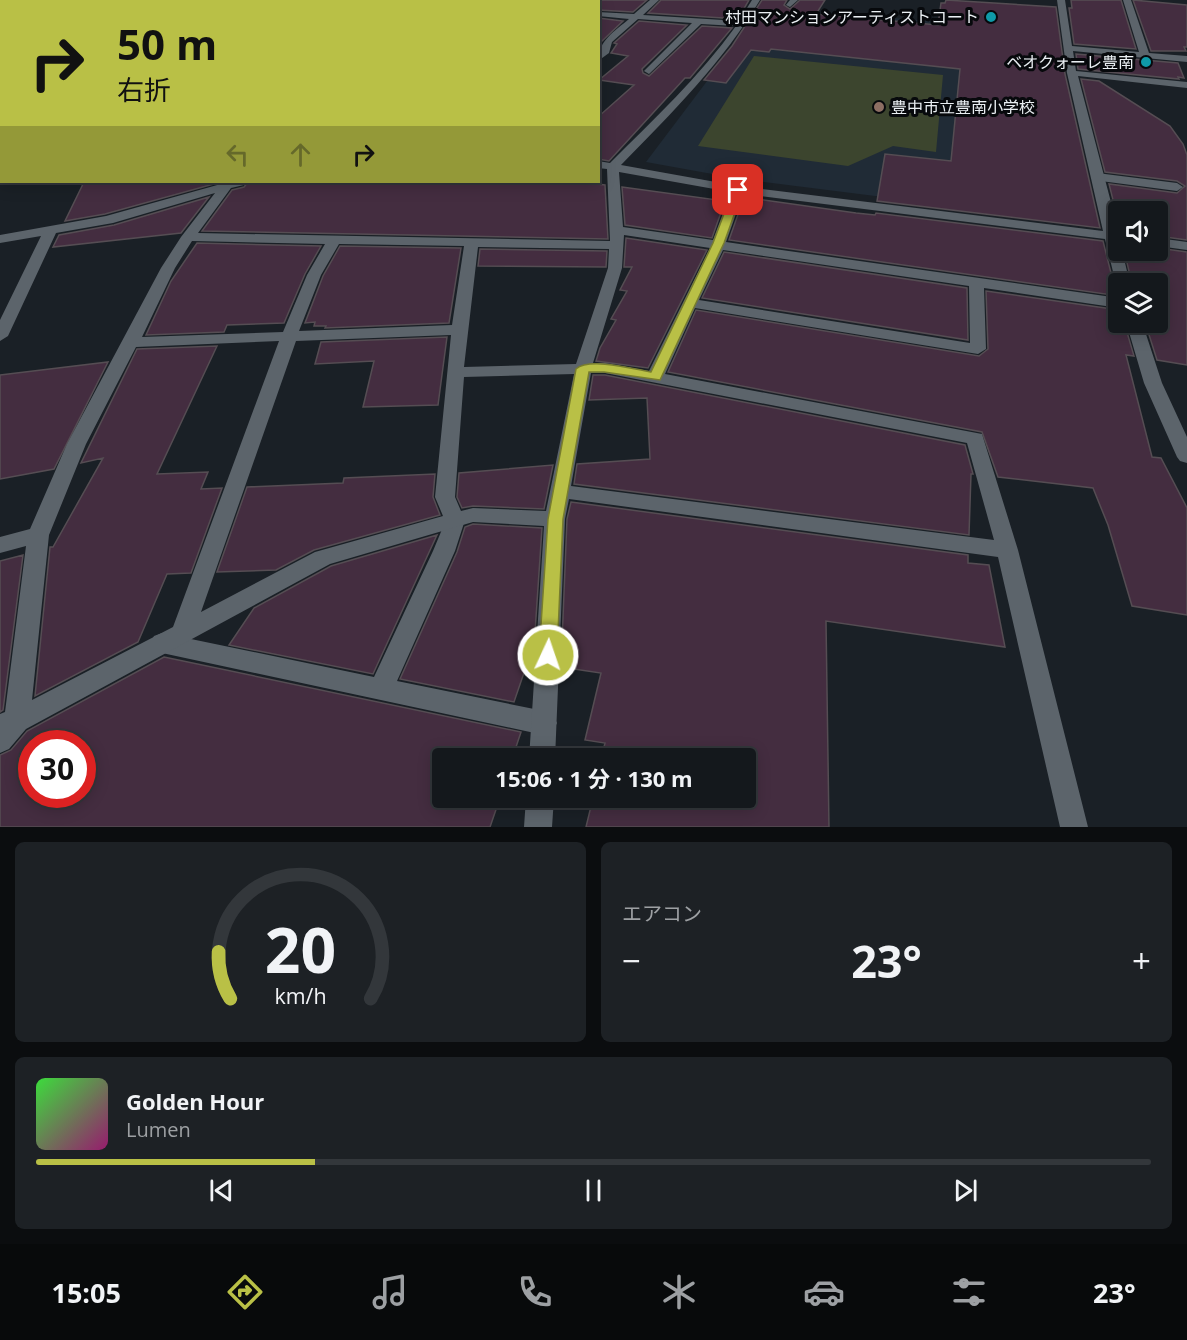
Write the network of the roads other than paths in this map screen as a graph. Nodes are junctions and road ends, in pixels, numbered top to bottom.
1 (655, 0) edge
2 (756, 0) edge
3 (1061, 0) edge
4 (1127, 0) edge
5 (600, 14) edge
6 (639, 16) junction
7 (699, 21) junction
8 (742, 24) junction
9 (1068, 48) junction
10 (1145, 55) junction
11 (600, 56) edge
12 (1187, 60) edge
13 (649, 71) dead end
14 (1072, 73) junction
15 (1187, 85) edge
16 (606, 165) edge
17 (1097, 177) junction
18 (233, 184) edge
19 (1177, 188) dead end
20 (738, 190) junction
21 (1108, 213) edge
22 (51, 230) junction
23 (1108, 235) edge
24 (188, 237) junction
25 (617, 237) junction
26 (0, 239) edge
27 (334, 240) junction
28 (472, 242) junction
29 (719, 243) junction
30 (1168, 243) edge
31 (1187, 246) edge
32 (976, 281) junction
33 (1108, 301) edge
34 (690, 303) junction
35 (459, 330) junction
36 (1137, 333) edge
37 (0, 336) edge
38 (289, 337) junction
39 (131, 342) junction
40 (583, 369) junction
41 (455, 372) junction
42 (655, 377) junction
43 (1187, 457) edge
44 (559, 491) junction
45 (555, 519) junction
46 (455, 520) junction
47 (38, 535) junction
48 (0, 545) edge
49 (1007, 550) junction
50 (172, 638) junction
51 (381, 689) junction
52 (8, 723) edge
53 (544, 723) junction
54 (0, 741) edge
55 (543, 748) edge
56 (539, 808) edge
57 (538, 827) edge
58 (1074, 827) edge

1 - 6 street
2 - 8 street
3 - 9 street
4 - 10 street
5 - 6 street
6 - 7 street
6 - 11 street
7 - 8 street
7 - 13 street
8 - 16 street
9 - 10 street
9 - 14 street
10 - 12 street
14 - 15 street
14 - 17 street
16 - 20 street
16 - 25 street
17 - 19 street
17 - 21 street
18 - 22 street
18 - 24 street
20 - 23 street
20 - 29 street
22 - 26 street
22 - 37 street
24 - 27 street
24 - 39 street
25 - 28 street
25 - 29 street
25 - 40 street
27 - 28 street
27 - 38 street
28 - 35 street
29 - 32 street
29 - 34 street
30 - 31 street
32 - 33 street
32 - 34 street
34 - 42 street
35 - 38 street
35 - 41 street
36 - 43 street
38 - 39 street
38 - 50 street
39 - 47 street
40 - 41 street
40 - 42 street
40 - 44 street
41 - 46 street
42 - 49 street
44 - 45 street
44 - 49 street
45 - 46 street
45 - 53 street
46 - 50 street
46 - 51 street
47 - 48 street
47 - 52 street
49 - 58 street
50 - 51 street
50 - 52 street
51 - 53 street
52 - 54 street
53 - 55 street
56 - 57 street

